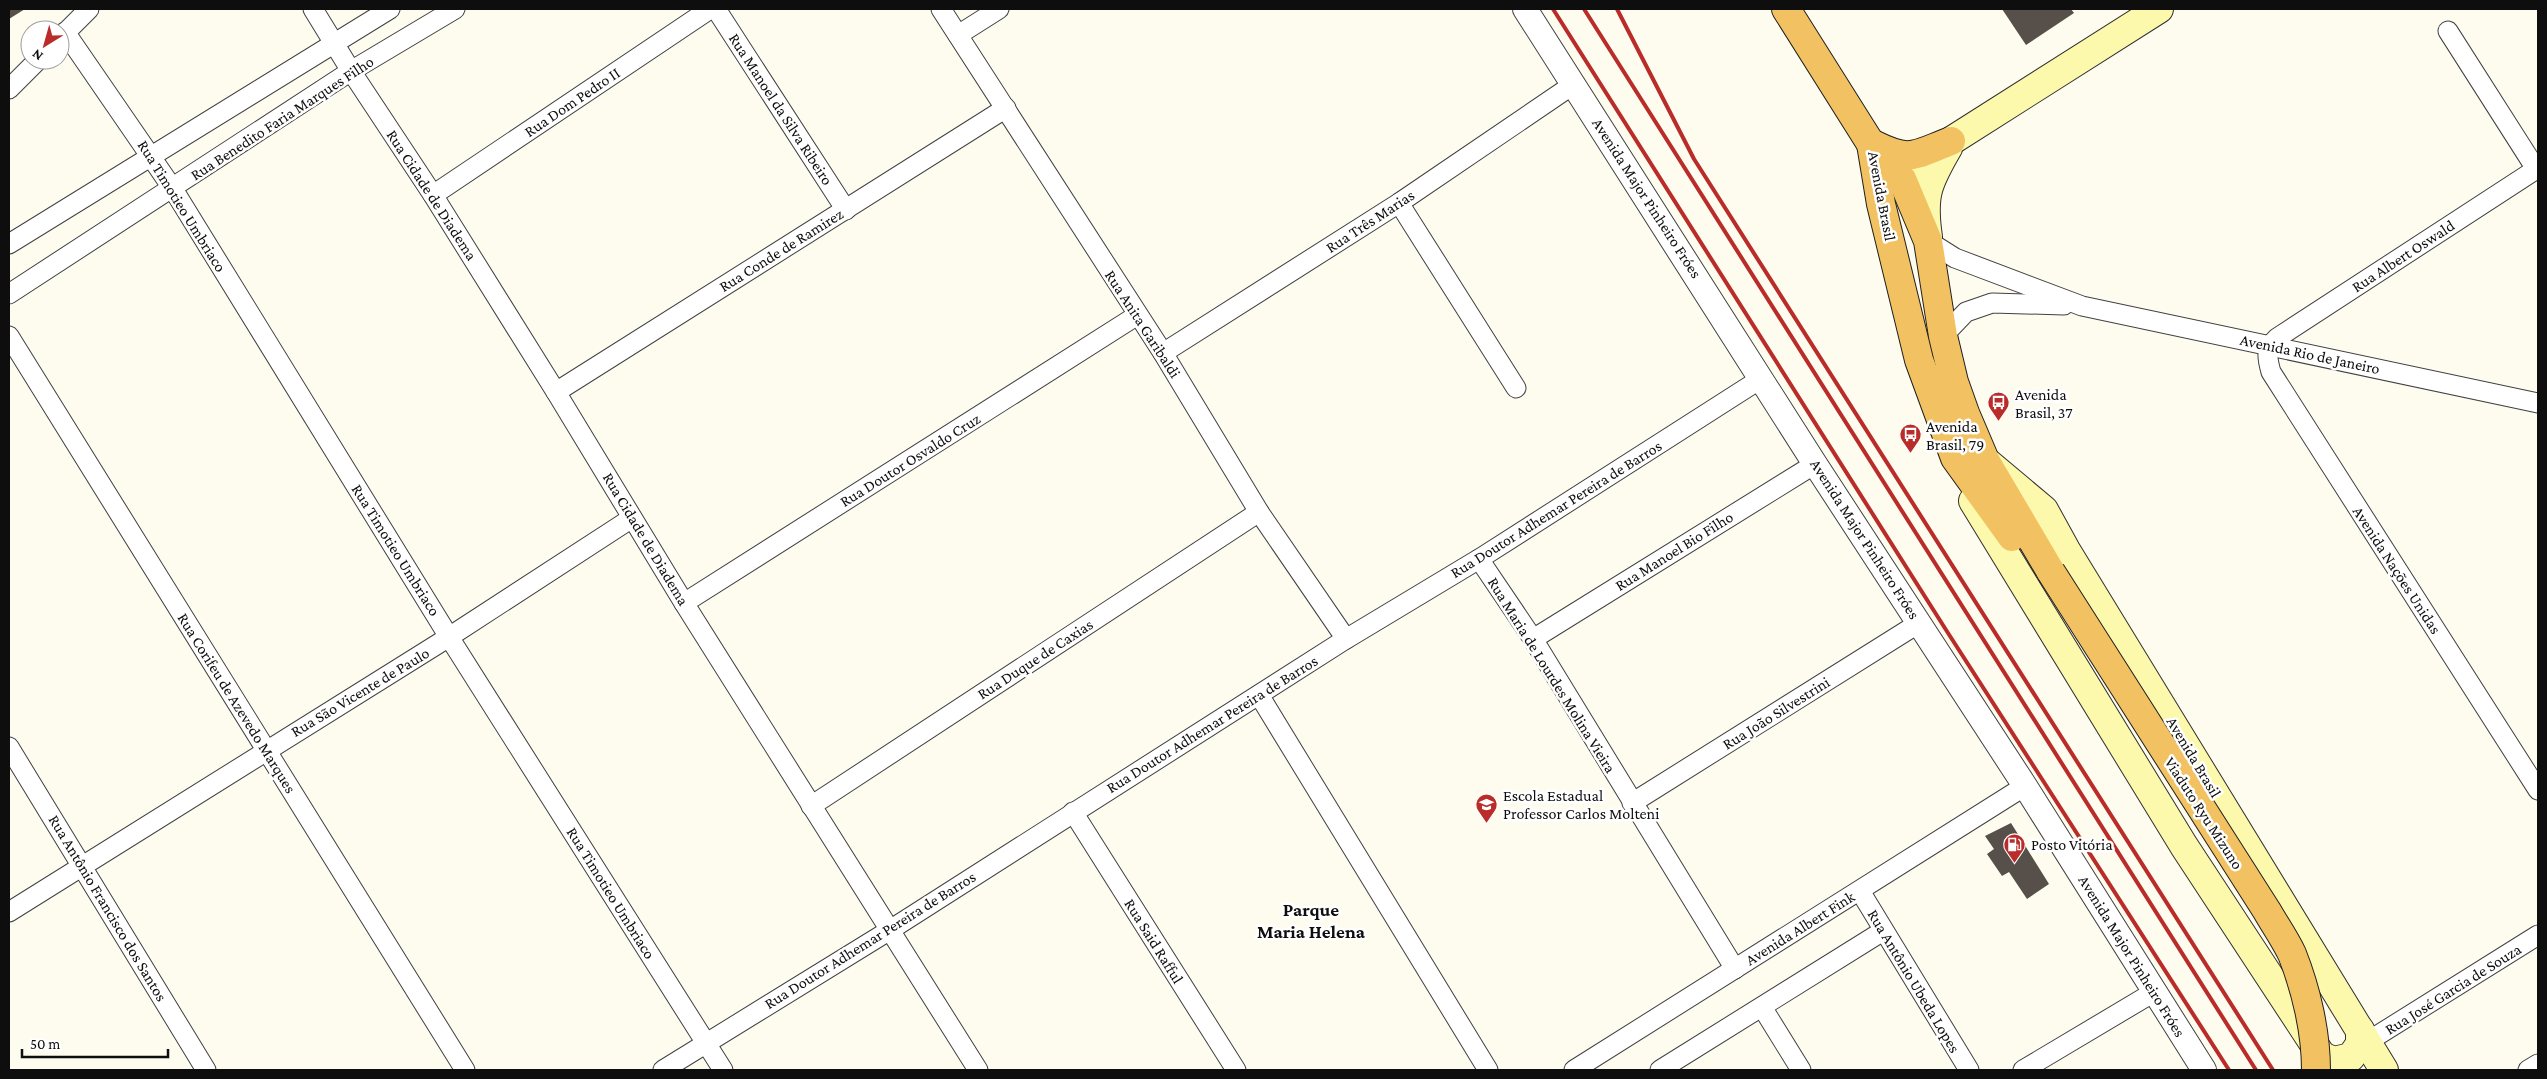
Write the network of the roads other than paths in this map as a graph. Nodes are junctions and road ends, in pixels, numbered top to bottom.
1 (89, 9) edge
2 (313, 9) edge
3 (390, 9) edge
4 (455, 9) edge
5 (710, 9) edge
6 (716, 9) edge
7 (941, 9) edge
8 (999, 9) edge
9 (1525, 9) edge
10 (1786, 9) edge
11 (2159, 9) edge
12 (70, 28) edge
13 (2448, 31) dead end
14 (958, 35) junction
15 (334, 42) junction
16 (70, 44) edge
17 (28, 70) edge
18 (351, 71) junction
19 (1574, 84) junction
20 (9, 89) edge
21 (1006, 108) junction
22 (1952, 142) junction
23 (1871, 144) junction
24 (152, 155) junction
25 (2537, 168) edge
26 (1902, 179) junction
27 (173, 189) junction
28 (434, 195) junction
29 (1399, 203) junction
30 (1881, 204) junction
31 (846, 210) junction
32 (1928, 241) junction
33 (9, 244) edge
34 (9, 294) edge
35 (2082, 306) junction
36 (1136, 316) junction
37 (9, 336) edge
38 (1943, 336) junction
39 (2269, 346) junction
40 (1163, 353) junction
41 (1762, 378) junction
42 (1516, 388) dead end
43 (556, 392) junction
44 (2538, 402) edge
45 (1955, 458) junction
46 (1985, 460) junction
47 (1814, 464) junction
48 (1260, 512) junction
49 (632, 518) junction
50 (1478, 559) junction
51 (2046, 575) junction
52 (684, 603) junction
53 (1920, 623) junction
54 (449, 638) junction
55 (1346, 639) junction
56 (1533, 640) junction
57 (1259, 695) junction
58 (9, 746) edge
59 (266, 750) junction
60 (2025, 786) junction
61 (2538, 790) edge
62 (1632, 804) junction
63 (811, 806) junction
64 (1073, 812) junction
65 (83, 866) junction
66 (1860, 891) junction
67 (9, 912) edge
68 (890, 930) junction
69 (1883, 931) junction
70 (2538, 935) edge
71 (1735, 969) junction
72 (2154, 992) junction
73 (1762, 1007) junction
74 (2364, 1036) junction
75 (705, 1043) junction
76 (2538, 1064) edge
77 (2318, 1067) edge
78 (206, 1070) edge
79 (465, 1070) edge
80 (663, 1070) edge
81 (723, 1070) edge
82 (978, 1070) edge
83 (1236, 1070) edge
84 (1488, 1070) edge
85 (1574, 1070) edge
86 (1660, 1070) edge
87 (1801, 1070) edge
88 (1969, 1070) edge
89 (2022, 1070) edge
90 (2204, 1070) edge
91 (2384, 1070) edge
92 (2528, 1070) edge

1 - 12 street
2 - 15 street, Rua Cidade de Diadema
3 - 15 street
4 - 18 street, Rua Benedito Faria Marques Filho
5 - 28 street, Rua Dom Pedro II
6 - 31 street, Rua Manoel da Silva Ribeiro
7 - 14 street, Rua Anita Garibaldi
8 - 14 street
9 - 19 street, Avenida Major Pinheiro Fróes
10 - 23 highway
11 - 22 main road
13 - 25 street
14 - 21 street, Rua Anita Garibaldi
15 - 18 street, Rua Cidade de Diadema
15 - 24 street
16 - 24 street, Rua Timotieo Umbriaco
17 - 20 street
18 - 27 street, Rua Benedito Faria Marques Filho
18 - 28 street, Rua Cidade de Diadema
19 - 29 street, Rua Três Marias
19 - 41 street, Avenida Major Pinheiro Fróes
21 - 31 street, Rua Conde de Ramirez
21 - 36 street, Rua Anita Garibaldi
22 - 23 highway
22 - 26 main road
22 - 32 main road
23 - 26 highway, Avenida Brasil
23 - 30 highway, Avenida Brasil
24 - 27 street, Rua Timotieo Umbriaco
24 - 33 street
25 - 39 street, Rua Albert Oswald
26 - 30 highway
26 - 32 highway, Avenida Brasil
27 - 34 street, Rua Benedito Faria Marques Filho
27 - 54 street, Rua Timotieo Umbriaco
28 - 43 street, Rua Cidade de Diadema
29 - 40 street, Rua Três Marias
29 - 42 street
30 - 45 highway, Avenida Brasil
31 - 43 street, Rua Conde de Ramirez
32 - 35 street, Avenida Rio de Janeiro
32 - 38 highway, Avenida Brasil
35 - 38 street, Avenida Rio de Janeiro
35 - 39 street, Avenida Rio de Janeiro
36 - 40 street, Rua Anita Garibaldi
36 - 52 street, Rua Doutor Osvaldo Cruz
37 - 59 street, Rua Corifeu de Azevedo Marques
38 - 46 highway, Avenida Brasil
39 - 44 street, Avenida Rio de Janeiro
39 - 61 street, Avenida Nações Unidas
40 - 48 street, Rua Anita Garibaldi
41 - 47 street, Avenida Major Pinheiro Fróes
41 - 50 street, Rua Doutor Adhemar Pereira de Barros
43 - 49 street, Rua Cidade de Diadema
45 - 51 highway, Avenida Brasil
45 - 77 main road, Avenida Brasil
46 - 51 highway, Avenida Brasil
46 - 74 main road, Avenida Brasil
47 - 53 street, Avenida Major Pinheiro Fróes
47 - 56 street, Rua Manoel Bio Filho
48 - 55 street, Rua Anita Garibaldi
48 - 63 street, Rua Duque de Caxias
49 - 52 street, Rua Cidade de Diadema
49 - 54 street, Rua São Vicente de Paulo
50 - 55 street, Rua Doutor Adhemar Pereira de Barros
50 - 56 street, Rua Maria de Lourdes Molina Vieira
51 - 77 highway, Viaduto Ryu Mizuno, bridge
52 - 63 street, Rua Cidade de Diadema
53 - 60 street, Avenida Major Pinheiro Fróes
53 - 62 street, Rua João Silvestrini
54 - 59 street, Rua São Vicente de Paulo
54 - 75 street, Rua Timotieo Umbriaco
55 - 57 street, Rua Doutor Adhemar Pereira de Barros
56 - 62 street, Rua Maria de Lourdes Molina Vieira
57 - 64 street, Rua Doutor Adhemar Pereira de Barros
57 - 84 street
58 - 65 street, Rua Antônio Francisco dos Santos
59 - 65 street, Rua São Vicente de Paulo
59 - 79 street, Rua Corifeu de Azevedo Marques
60 - 66 street, Avenida Albert Fink
60 - 72 street, Avenida Major Pinheiro Fróes
62 - 71 street, Rua Maria de Lourdes Molina Vieira
63 - 68 street, Rua Cidade de Diadema
64 - 68 street, Rua Doutor Adhemar Pereira de Barros
64 - 83 street, Rua Said Rafful
65 - 67 street, Rua São Vicente de Paulo
65 - 78 street, Rua Antônio Francisco dos Santos
66 - 69 street, Rua Antônio Ubeda Lopes
66 - 71 street, Avenida Albert Fink
68 - 75 street, Rua Doutor Adhemar Pereira de Barros
68 - 82 street, Rua Cidade de Diadema
69 - 73 street
69 - 88 street, Rua Antônio Ubeda Lopes
70 - 74 street, Rua José Garcia de Souza
71 - 85 street, Avenida Albert Fink
72 - 89 street
72 - 90 street, Avenida Major Pinheiro Fróes
73 - 86 street
73 - 87 street
74 - 77 main road
74 - 91 main road, Avenida Brasil
75 - 80 street, Rua Doutor Adhemar Pereira de Barros
75 - 81 street, Rua Timotieo Umbriaco
76 - 92 street

